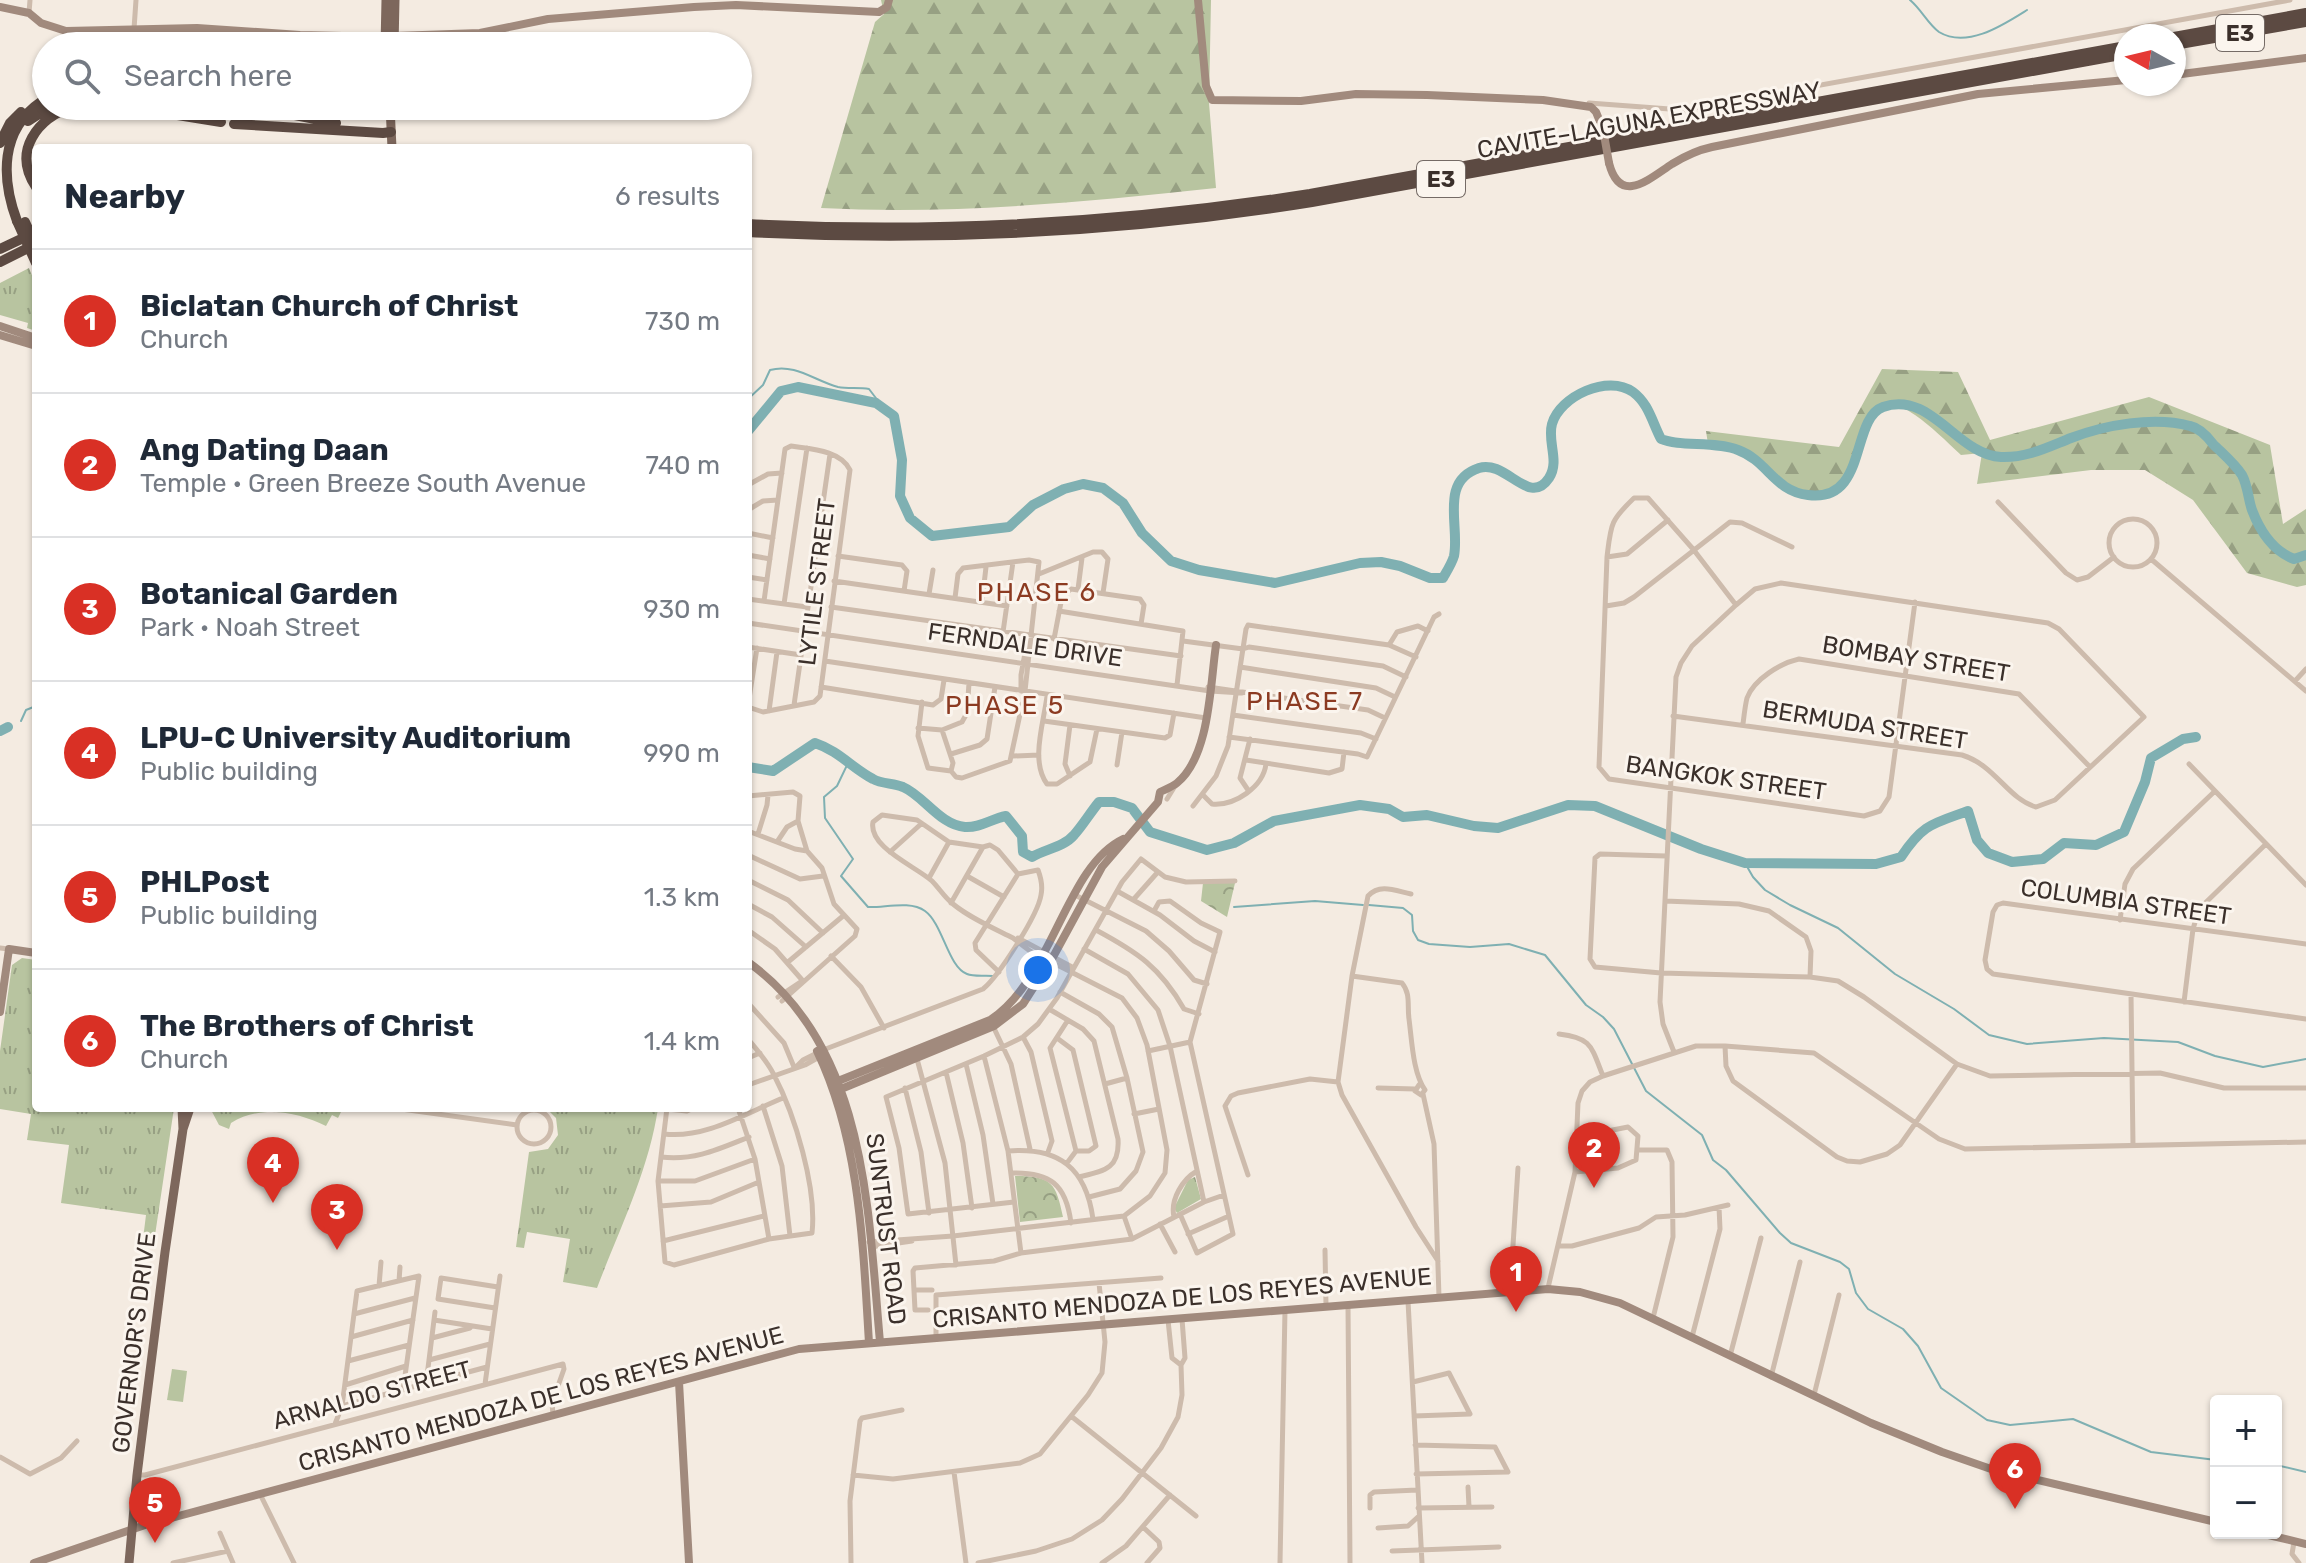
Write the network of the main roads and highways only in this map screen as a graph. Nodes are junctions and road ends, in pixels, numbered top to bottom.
1 (386, 0) edge
2 (395, 0) edge
3 (2306, 13) edge
4 (2306, 22) edge
5 (388, 32) edge
6 (390, 32) edge
7 (2186, 35) edge
8 (2186, 43) edge
9 (2114, 48) edge
10 (2114, 56) edge
11 (32, 109) edge
12 (32, 117) edge
13 (46, 120) edge
14 (209, 120) edge
15 (325, 120) edge
16 (391, 120) edge
17 (221, 122) dead end
18 (234, 124) dead end
19 (391, 132) junction
20 (0, 143) edge
21 (392, 144) edge
22 (32, 177) edge
23 (20, 220) junction
24 (752, 224) edge
25 (752, 232) edge
26 (32, 234) edge
27 (32, 239) edge
28 (32, 247) edge
29 (0, 249) edge
30 (32, 253) edge
31 (0, 262) edge
32 (182, 1112) edge
33 (189, 1112) edge
34 (183, 1129) junction
35 (129, 1563) edge

1 - 5 main road
2 - 6 main road
3 - 7 highway, E3
4 - 8 highway, E3
9 - 24 highway, CAVITE–LAGUNA EXPRESSWAY / E3
10 - 25 highway, CAVITE–LAGUNA EXPRESSWAY / E3
11 - 20 highway
12 - 23 highway
13 - 22 highway
14 - 17 highway
15 - 19 highway
16 - 19 main road
18 - 19 highway
19 - 21 main road
23 - 27 highway, bridge
23 - 30 highway, bridge
26 - 29 highway
28 - 31 highway
32 - 34 main road, GOVERNOR'S DRIVE
33 - 34 main road, GOVERNOR'S DRIVE
34 - 35 main road, GOVERNOR'S DRIVE

